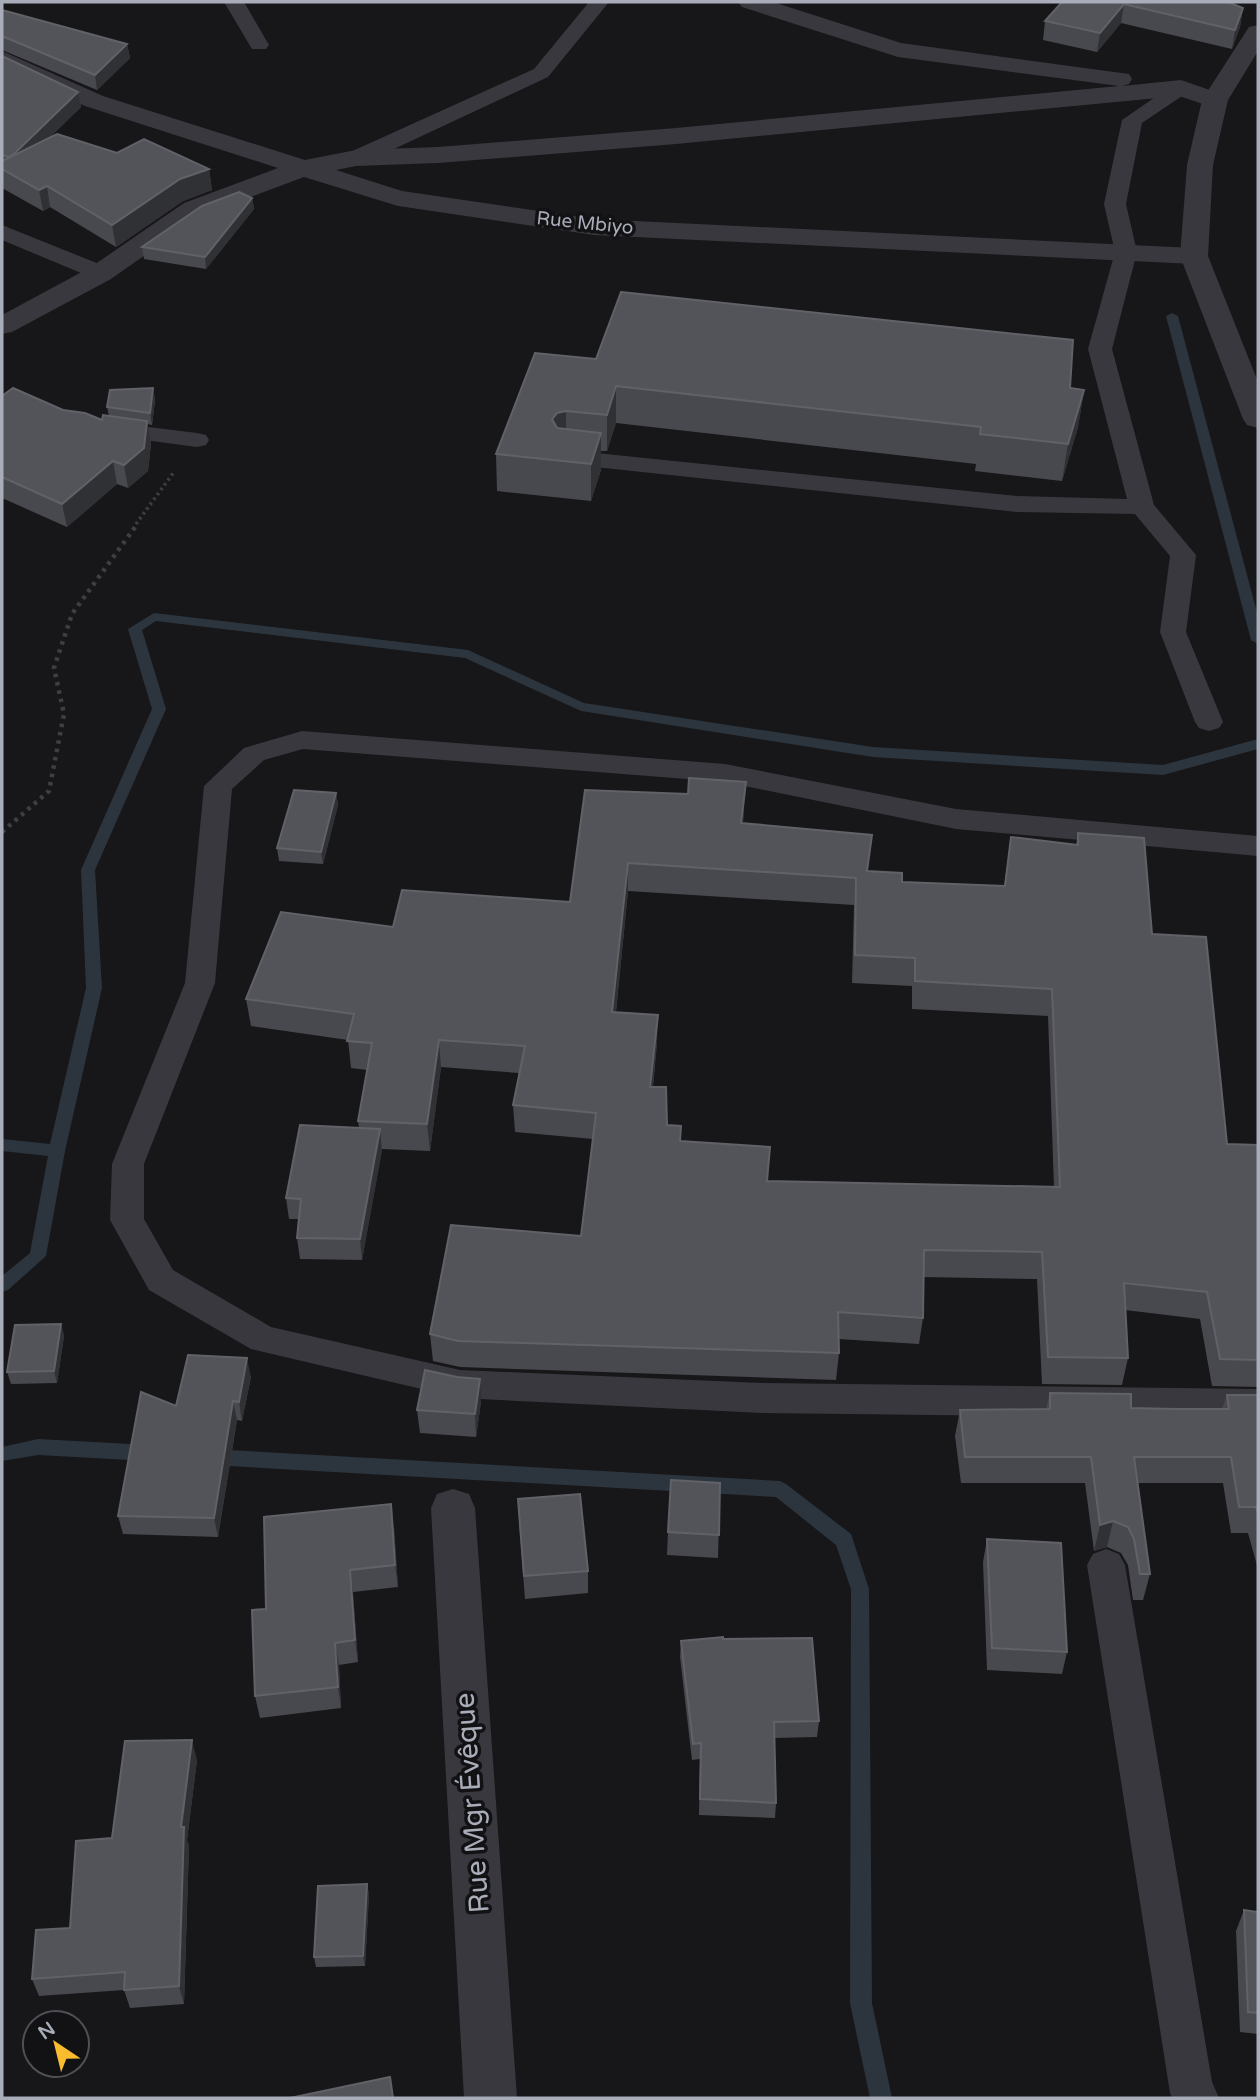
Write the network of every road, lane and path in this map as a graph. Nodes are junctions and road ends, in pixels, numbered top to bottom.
1 (234, 2) edge
2 (599, 2) edge
3 (750, 2) edge
4 (1258, 32) edge
5 (259, 45) dead end
6 (2, 58) edge
7 (1181, 88) junction
8 (1215, 100) junction
9 (356, 158) junction
10 (303, 168) junction
11 (2, 232) edge
12 (1126, 252) junction
13 (1194, 256) junction
14 (101, 273) junction
15 (2, 326) edge
16 (1258, 419) edge
17 (81, 426) edge
18 (197, 440) joint
19 (568, 457) edge
20 (1142, 507) junction
21 (1209, 722) dead end
22 (2, 832) edge
23 (1258, 846) edge
24 (1258, 1405) edge
25 (453, 1508) dead end
26 (1106, 1564) dead end
27 (491, 2098) edge
28 (1197, 2098) edge

1 - 5 lane
2 - 9 lane
3 - 7 street
4 - 8 street
6 - 10 street, Rue Mbiyo
7 - 8 street
7 - 9 street
7 - 12 lane
8 - 13 street
9 - 10 street
10 - 12 street, Rue Mbiyo
10 - 14 street
11 - 14 lane
12 - 13 street, Rue Mbiyo
12 - 20 lane
13 - 16 street
14 - 15 street
17 - 18 lane
18 - 22 path
19 - 20 lane
20 - 21 lane
23 - 24 lane
25 - 27 street, Rue Mgr Évêque
26 - 28 lane

